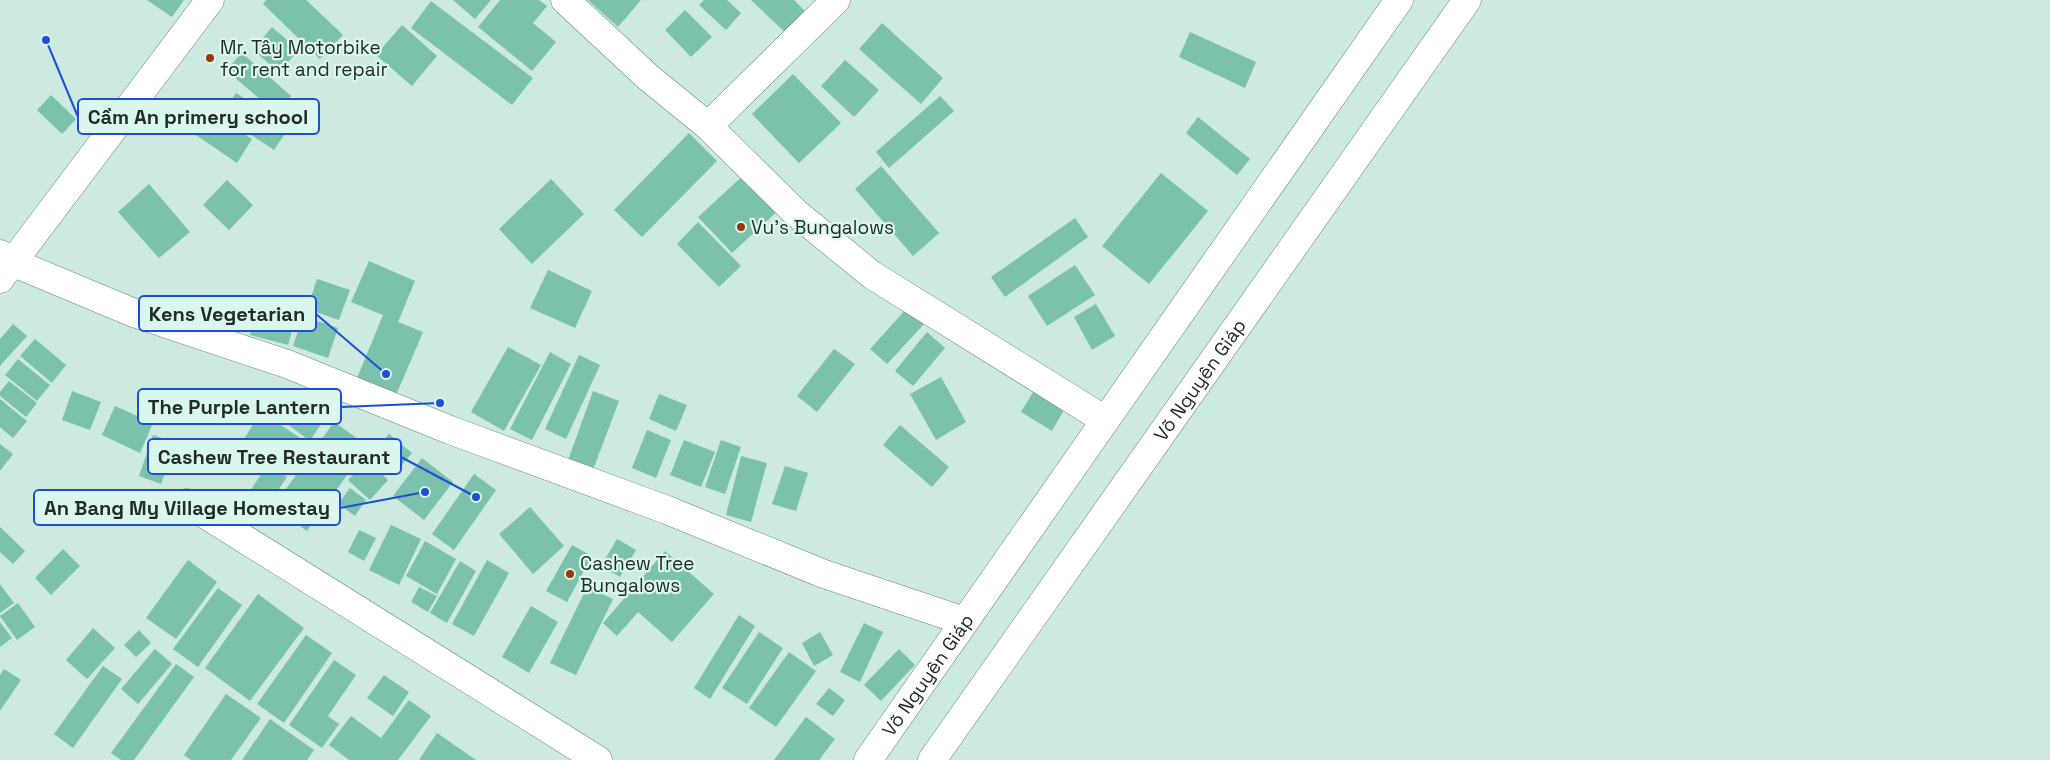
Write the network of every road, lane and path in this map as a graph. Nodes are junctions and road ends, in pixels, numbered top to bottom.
1 (210, 0) edge
2 (565, 0) edge
3 (836, 0) edge
4 (1398, 0) edge
5 (1467, 0) edge
6 (708, 126) junction
7 (4, 265) edge
8 (1105, 420) junction
9 (187, 503) dead end
10 (964, 621) junction
11 (598, 760) edge
12 (868, 760) edge
13 (932, 760) edge

1 - 7 street
2 - 6 street
3 - 6 street
4 - 8 street, Võ Nguyên Giáp
5 - 13 street, Võ Nguyên Giáp
6 - 8 street
7 - 10 street
8 - 10 street, Võ Nguyên Giáp
9 - 11 street
10 - 12 street, Võ Nguyên Giáp

